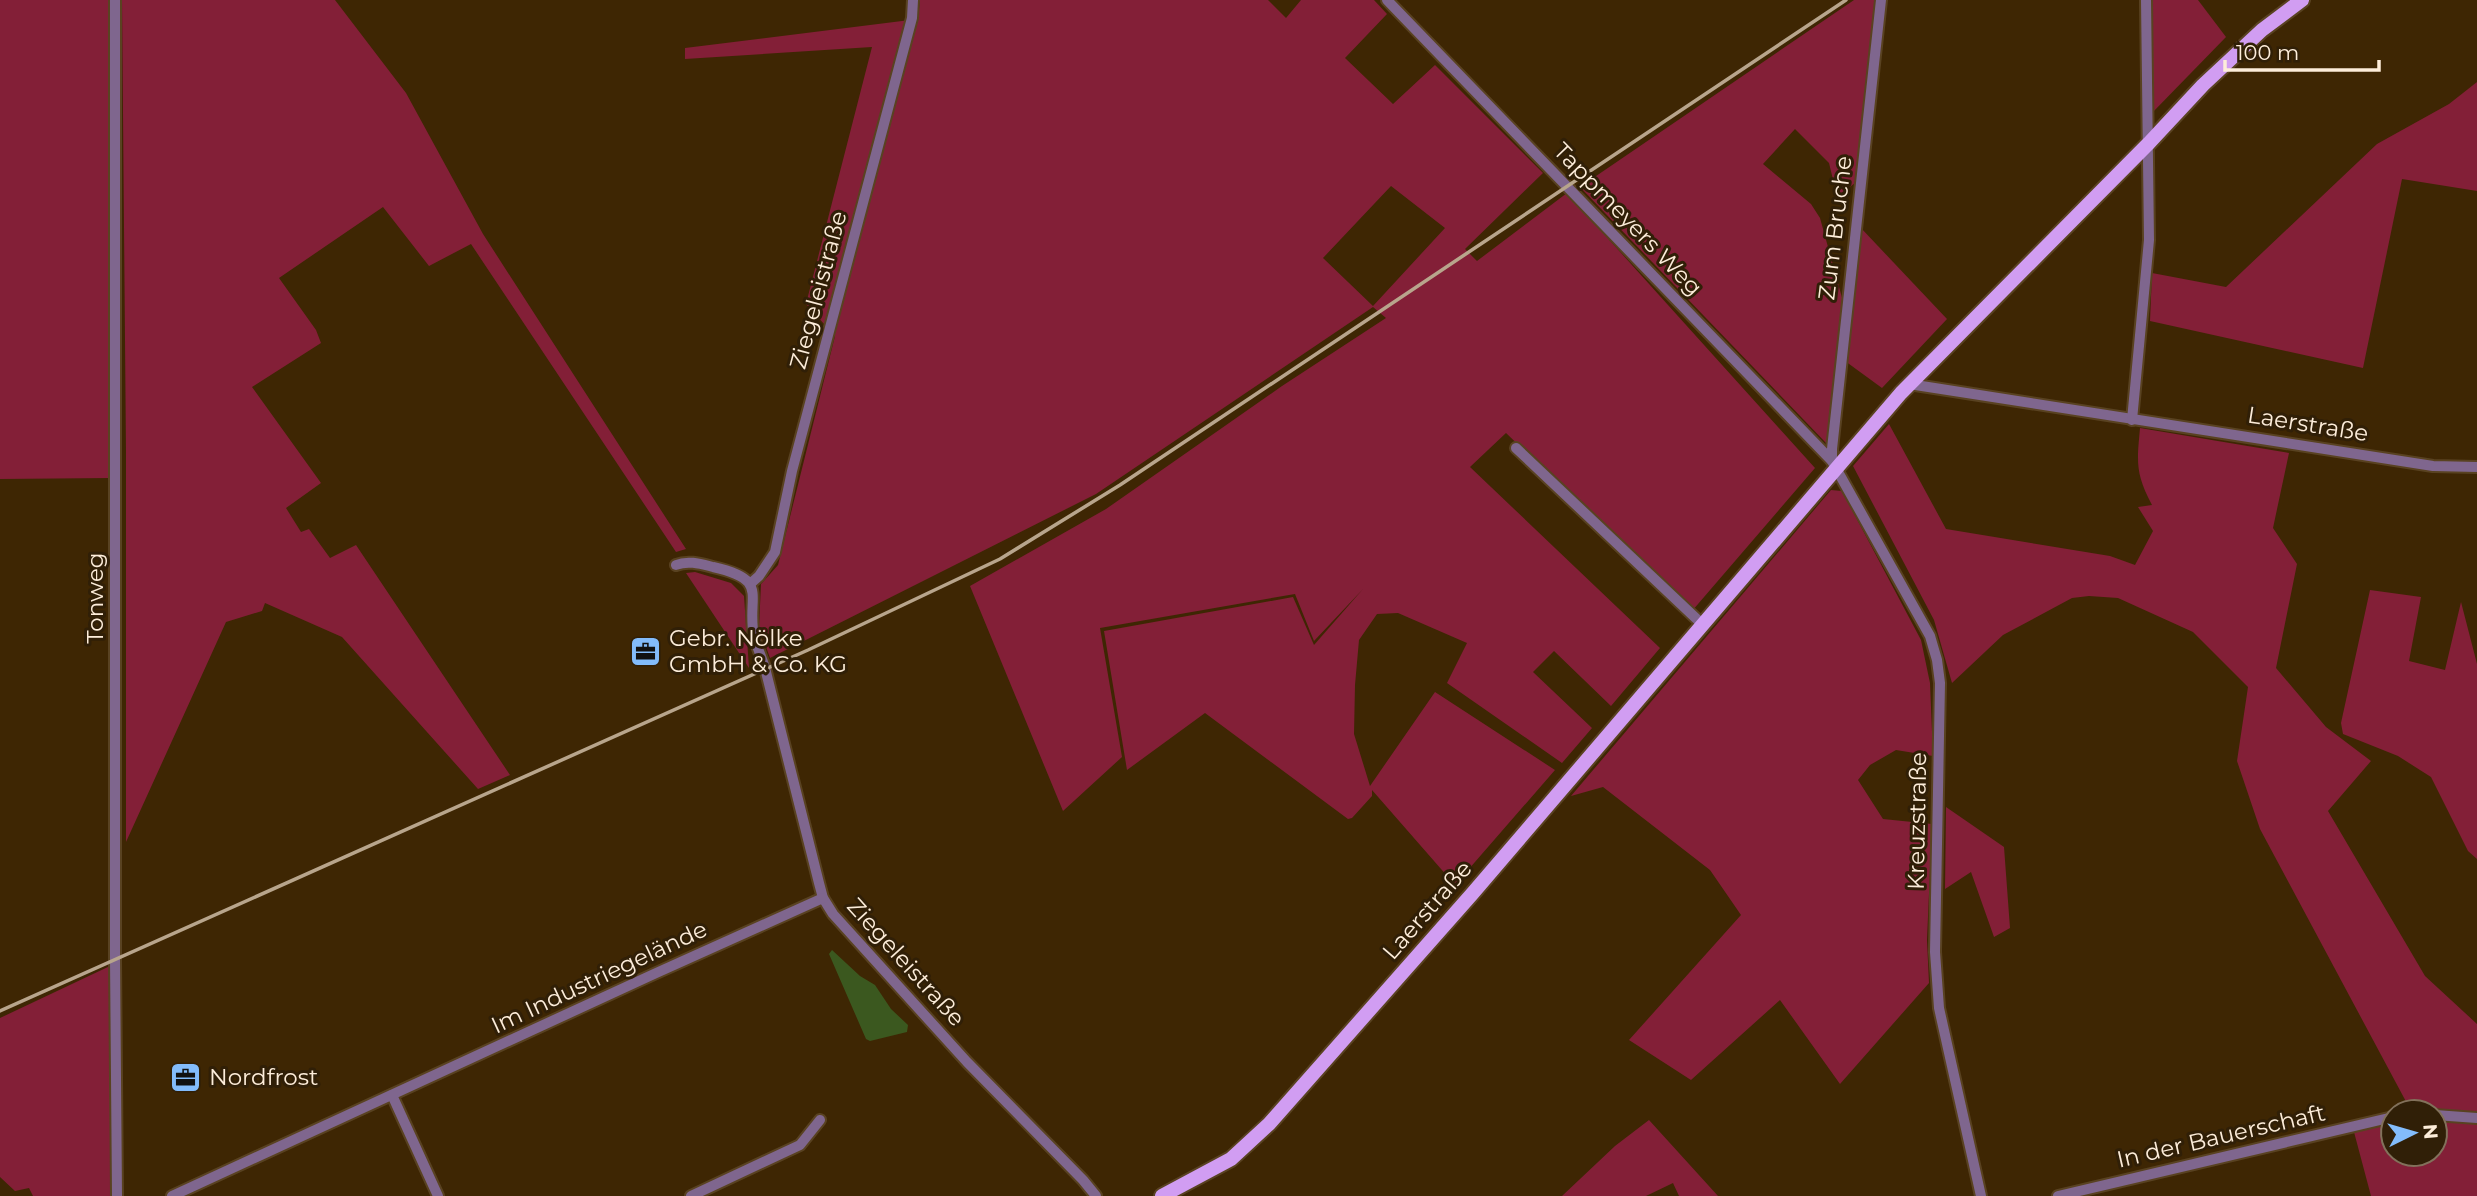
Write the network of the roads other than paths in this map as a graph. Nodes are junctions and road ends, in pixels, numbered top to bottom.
1 (115, 0) edge
2 (913, 0) edge
3 (1387, 0) edge
4 (1881, 0) edge
5 (2146, 0) edge
6 (2302, 0) edge
7 (2149, 143) junction
8 (1909, 384) junction
9 (2133, 420) junction
10 (1516, 448) dead end
11 (1835, 464) junction
12 (2477, 467) edge
13 (676, 565) dead end
14 (750, 584) junction
15 (1702, 624) junction
16 (823, 898) junction
17 (392, 1095) junction
18 (2449, 1116) edge
19 (2477, 1118) edge
20 (820, 1120) dead end
21 (2379, 1120) edge
22 (117, 1196) edge
23 (172, 1196) edge
24 (438, 1196) edge
25 (691, 1196) edge
26 (1096, 1196) edge
27 (1161, 1196) edge
28 (1981, 1196) edge
29 (2058, 1196) edge

1 - 22 street, Tonweg
2 - 14 street, Ziegeleistraße
3 - 11 street, Tappmeyers Weg
4 - 11 street, Zum Bruche
5 - 7 street
6 - 7 main road, Laerstraße
7 - 8 main road, Laerstraße
7 - 9 street
8 - 9 street, Laerstraße
8 - 11 main road, Laerstraße
9 - 12 street, Laerstraße
10 - 15 street
11 - 15 main road, Laerstraße
11 - 28 street, Kreuzstraße
13 - 14 street
14 - 16 street, Ziegeleistraße
15 - 27 main road, Laerstraße
16 - 17 street, Im Industriegelände
16 - 26 street, Ziegeleistraße
17 - 23 street, Im Industriegelände
17 - 24 street
18 - 19 street
20 - 25 street
21 - 29 street, In der Bauerschaft

